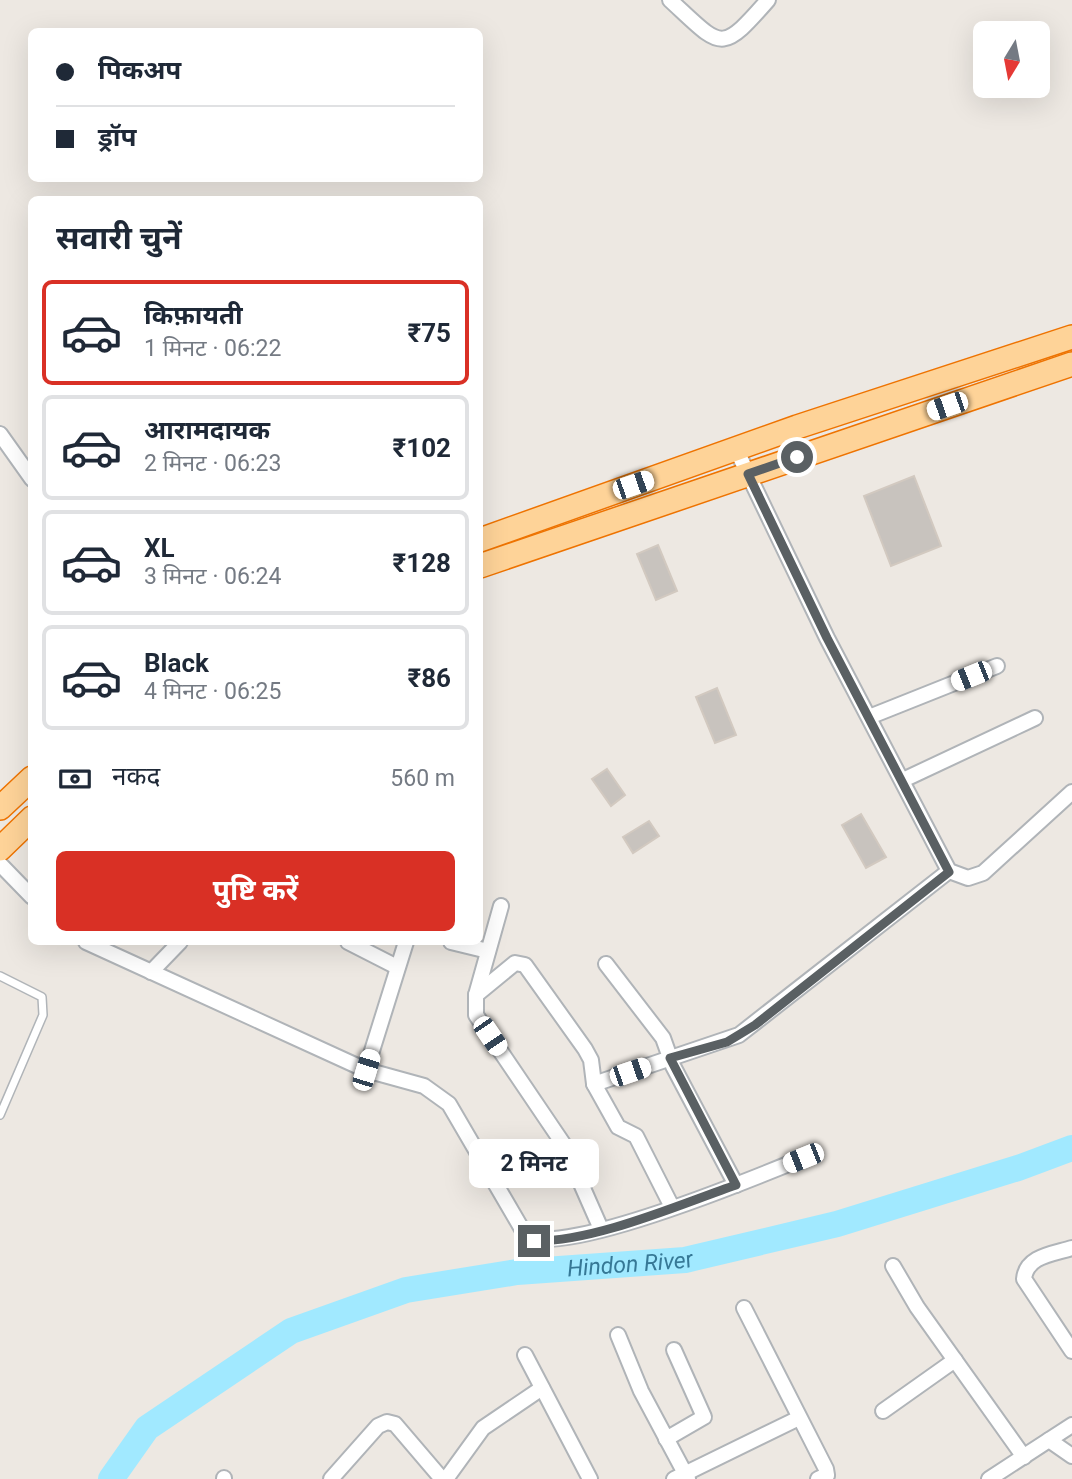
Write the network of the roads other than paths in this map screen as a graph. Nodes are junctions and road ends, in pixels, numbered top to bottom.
1 (670, 0) edge
2 (768, 0) edge
3 (1072, 337) edge
4 (1072, 364) edge
5 (0, 434) edge
6 (736, 449) junction
7 (28, 473) edge
8 (748, 474) junction
9 (483, 539) edge
10 (483, 565) edge
11 (997, 666) dead end
12 (869, 717) junction
13 (1035, 718) dead end
14 (903, 780) junction
15 (28, 782) edge
16 (1072, 792) edge
17 (0, 808) edge
18 (28, 822) edge
19 (0, 849) edge
20 (0, 864) edge
21 (949, 872) junction
22 (28, 893) edge
23 (501, 906) dead end
24 (92, 945) edge
25 (177, 945) edge
26 (354, 945) edge
27 (405, 945) edge
28 (463, 945) edge
29 (488, 951) junction
30 (606, 964) dead end
31 (397, 967) junction
32 (150, 972) junction
33 (0, 976) edge
34 (476, 995) junction
35 (670, 1058) junction
36 (366, 1070) junction
37 (594, 1084) junction
38 (0, 1115) edge
39 (803, 1158) dead end
40 (736, 1185) junction
41 (673, 1207) junction
42 (601, 1229) junction
43 (1072, 1248) edge
44 (893, 1266) dead end
45 (744, 1307) dead end
46 (618, 1335) dead end
47 (674, 1350) dead end
48 (1072, 1351) edge
49 (525, 1355) dead end
50 (955, 1360) junction
51 (542, 1388) junction
52 (883, 1411) dead end
53 (799, 1418) junction
54 (1072, 1425) edge
55 (666, 1439) junction
56 (1049, 1440) junction
57 (1072, 1456) edge
58 (1024, 1457) junction
59 (1004, 1470) junction
60 (683, 1477) edge
61 (331, 1479) edge
62 (444, 1479) edge
63 (590, 1479) edge
64 (818, 1479) edge
65 (989, 1479) edge
66 (1018, 1479) edge

1 - 2 street
3 - 6 highway
4 - 8 highway
5 - 7 street
6 - 8 street
6 - 9 highway
8 - 10 highway
8 - 12 street
11 - 12 street
12 - 14 street
13 - 14 street
14 - 21 street
15 - 17 highway
16 - 21 street
18 - 19 highway
20 - 22 street
21 - 35 street
23 - 29 street
24 - 32 street
25 - 32 street
26 - 31 street
27 - 31 street
28 - 29 street
29 - 34 street
30 - 35 street
31 - 36 street
32 - 36 street
33 - 38 lane
34 - 37 street
34 - 42 street
35 - 37 street
35 - 40 street
36 - 42 street
37 - 41 street
39 - 40 street
40 - 41 street
41 - 42 street
43 - 48 street
44 - 50 street
45 - 53 street
46 - 55 street
47 - 55 street
49 - 51 street
50 - 52 street
50 - 58 street
51 - 62 street
51 - 63 street
53 - 60 street
53 - 64 street
54 - 56 street
55 - 60 street
56 - 57 street
56 - 58 street
58 - 59 street
59 - 65 street
59 - 66 street
61 - 62 street

